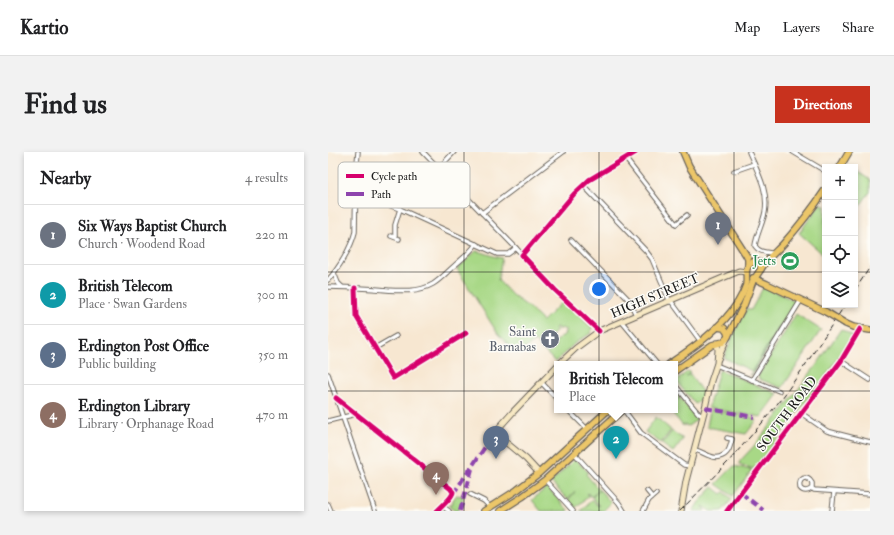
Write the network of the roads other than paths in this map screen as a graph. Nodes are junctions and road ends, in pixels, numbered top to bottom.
1 (358, 152) edge
2 (423, 152) edge
3 (454, 152) edge
4 (562, 152) edge
5 (636, 152) edge
6 (683, 152) edge
7 (749, 152) edge
8 (793, 152) edge
9 (850, 152) edge
10 (626, 158) junction
11 (358, 162) edge
12 (433, 162) edge
13 (445, 162) edge
14 (754, 164) junction
15 (842, 164) edge
16 (822, 169) edge
17 (735, 170) dead end
18 (583, 185) junction
19 (822, 194) edge
20 (470, 200) edge
21 (356, 208) edge
22 (397, 208) edge
23 (400, 209) junction
24 (482, 212) junction
25 (687, 215) dead end
26 (399, 239) dead end
27 (571, 240) dead end
28 (738, 242) junction
29 (784, 243) junction
30 (476, 244) junction
31 (516, 248) junction
32 (772, 253) junction
33 (522, 255) junction
34 (756, 261) junction
35 (748, 265) junction
36 (761, 270) junction
37 (334, 273) junction
38 (746, 273) junction
39 (330, 276) edge
40 (755, 278) junction
41 (328, 280) edge
42 (767, 284) junction
43 (328, 287) edge
44 (342, 288) junction
45 (355, 288) junction
46 (801, 300) junction
47 (670, 302) junction
48 (636, 315) junction
49 (622, 322) junction
50 (717, 327) junction
51 (860, 329) junction
52 (870, 330) edge
53 (599, 332) junction
54 (712, 332) junction
55 (466, 333) dead end
56 (396, 336) dead end
57 (728, 337) junction
58 (700, 342) junction
59 (717, 343) junction
60 (375, 348) junction
61 (562, 361) edge
62 (654, 361) edge
63 (673, 361) edge
64 (841, 361) junction
65 (716, 364) junction
66 (554, 369) edge
67 (678, 369) edge
68 (328, 374) edge
69 (752, 380) junction
70 (870, 380) edge
71 (541, 382) junction
72 (678, 389) edge
73 (779, 391) dead end
74 (554, 396) edge
75 (336, 398) junction
76 (571, 413) edge
77 (605, 413) edge
78 (620, 413) edge
79 (625, 413) edge
80 (801, 413) junction
81 (356, 414) junction
82 (703, 416) junction
83 (343, 418) junction
84 (328, 421) edge
85 (587, 429) junction
86 (727, 438) dead end
87 (870, 442) edge
88 (694, 450) junction
89 (574, 453) junction
90 (690, 466) junction
91 (539, 473) junction
92 (545, 480) junction
93 (812, 488) dead end
94 (647, 491) dead end
95 (834, 492) junction
96 (470, 494) dead end
97 (870, 494) edge
98 (328, 504) edge
99 (442, 506) junction
100 (490, 507) junction
101 (330, 511) edge
102 (375, 511) edge
103 (437, 511) edge
104 (449, 511) edge
105 (484, 511) edge
106 (500, 511) edge
107 (572, 511) edge
108 (624, 511) edge
109 (643, 511) edge
110 (681, 511) edge
111 (727, 511) edge
112 (832, 511) edge

1 - 11 street
2 - 12 street
3 - 13 street
4 - 24 street
5 - 10 street
6 - 28 main road
7 - 14 street
8 - 16 street
9 - 15 main road
10 - 18 street
10 - 25 street
14 - 17 street
14 - 32 street
18 - 33 street
18 - 47 street
19 - 29 main road
20 - 24 street
21 - 37 street
22 - 23 street
23 - 26 street
23 - 30 street
24 - 31 street
27 - 48 street
28 - 34 main road
28 - 35 main road
29 - 32 main road
29 - 36 main road
30 - 31 street
30 - 45 street
31 - 33 street
32 - 34 main road
33 - 53 street
34 - 35 main road
34 - 36 main road
35 - 38 main road
36 - 40 main road
36 - 42 main road
37 - 39 street
37 - 44 street
38 - 40 main road
38 - 47 main road, HIGH STREET
38 - 50 main road
39 - 41 street
40 - 42 main road
40 - 57 main road
42 - 46 main road
43 - 44 street
44 - 45 street
45 - 60 street
46 - 51 main road, bridge
46 - 69 street
47 - 48 main road, HIGH STREET
47 - 58 street
48 - 49 main road, HIGH STREET
49 - 53 main road, HIGH STREET
49 - 62 street
50 - 54 main road
50 - 57 main road
51 - 52 main road
51 - 64 street, SOUTH ROAD
53 - 61 main road, HIGH STREET
54 - 58 main road
54 - 59 main road
55 - 60 street
56 - 60 street
57 - 59 main road
57 - 65 main road
58 - 63 main road
59 - 65 main road
59 - 67 main road
64 - 70 street
64 - 80 street, SOUTH ROAD
65 - 69 street
65 - 82 main road
66 - 71 main road, HIGH STREET
68 - 75 street
69 - 73 street
71 - 74 street
71 - 91 main road, HIGH STREET
72 - 82 street
75 - 81 street
75 - 83 street
76 - 85 street
77 - 85 main road
78 - 89 main road
79 - 90 street
80 - 87 street
80 - 111 street, SOUTH ROAD
81 - 83 street
81 - 99 street
82 - 88 main road
83 - 84 street
83 - 102 street
85 - 91 main road
86 - 88 street
88 - 90 main road
89 - 92 main road
89 - 108 street
90 - 110 main road
91 - 100 main road
92 - 106 main road
92 - 107 street
93 - 95 street
94 - 109 street
95 - 97 street
95 - 112 street
96 - 100 street
98 - 101 street
99 - 103 street
99 - 104 street
100 - 105 main road

